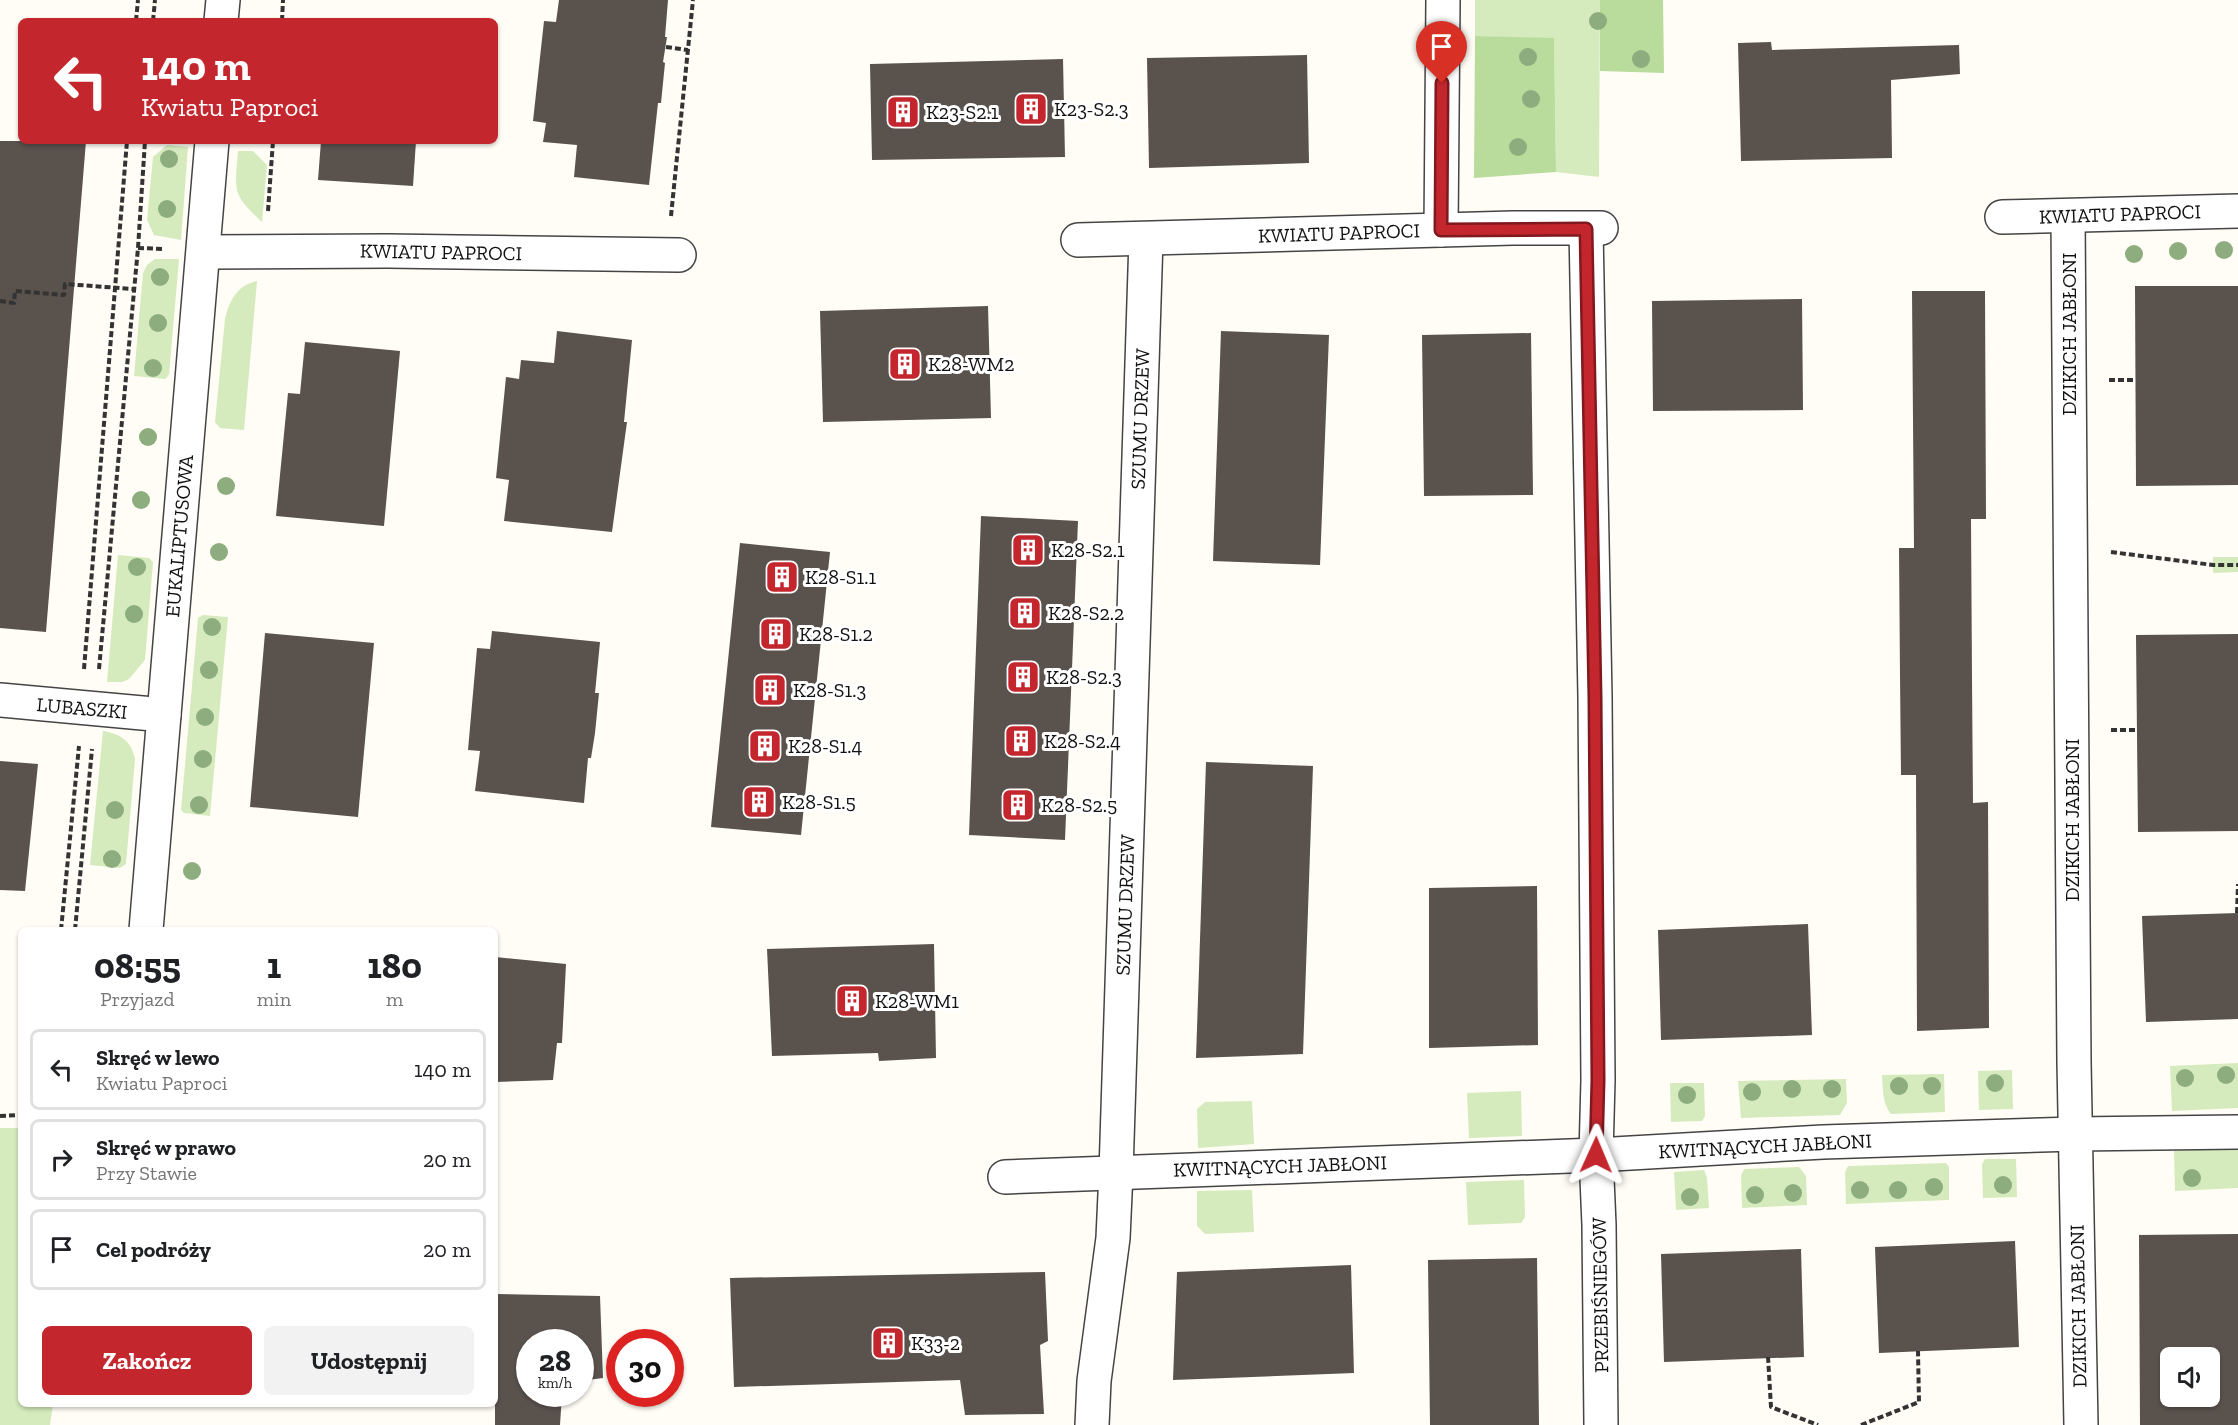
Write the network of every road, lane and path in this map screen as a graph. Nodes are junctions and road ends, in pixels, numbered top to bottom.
1 (138, 0) edge
2 (155, 0) edge
3 (223, 0) edge
4 (283, 0) edge
5 (693, 0) edge
6 (1443, 0) edge
7 (136, 18) edge
8 (153, 18) edge
9 (221, 18) edge
10 (282, 18) edge
11 (666, 47) dead end
12 (688, 50) junction
13 (128, 144) edge
14 (145, 144) edge
15 (212, 144) edge
16 (2238, 211) edge
17 (2068, 216) junction
18 (671, 217) dead end
19 (2002, 217) dead end
20 (1593, 228) joint
21 (1441, 230) junction
22 (1146, 239) junction
23 (1078, 240) dead end
24 (204, 252) junction
25 (679, 255) dead end
26 (117, 287) junction
27 (133, 289) junction
28 (0, 301) edge
29 (2108, 552) dead end
30 (2238, 565) edge
31 (99, 679) dead end
32 (0, 700) edge
33 (82, 708) junction
34 (164, 715) junction
35 (94, 740) dead end
36 (2238, 884) edge
37 (2237, 913) edge
38 (61, 927) edge
39 (75, 927) edge
40 (146, 927) edge
41 (18, 1115) edge
42 (0, 1116) edge
43 (2238, 1132) edge
44 (2075, 1134) junction
45 (1596, 1155) junction
46 (1116, 1172) junction
47 (1005, 1177) dead end
48 (1918, 1351) dead end
49 (1768, 1358) dead end
50 (1092, 1425) edge
51 (1601, 1425) edge
52 (1818, 1425) edge
53 (1861, 1425) edge
54 (2081, 1425) edge

1 - 7 path
2 - 8 path
3 - 9 street
4 - 10 path
5 - 12 path
6 - 21 street
11 - 12 path
12 - 18 path
13 - 26 path
14 - 27 path
15 - 24 street, EUKALIPTUSOWA
16 - 17 street, KWIATU PAPROCI
17 - 19 street, KWIATU PAPROCI
17 - 44 street, DZIKICH JABŁONI
20 - 21 street, KWIATU PAPROCI
20 - 45 street, PRZEBIŚNIEGÓW
21 - 22 street, KWIATU PAPROCI
22 - 23 street, KWIATU PAPROCI
22 - 46 street, SZUMU DRZEW
24 - 25 street, KWIATU PAPROCI
24 - 34 street, EUKALIPTUSOWA
26 - 27 path
26 - 28 path
26 - 33 path
27 - 31 path
29 - 30 path
32 - 33 street, LUBASZKI
33 - 34 street, LUBASZKI
33 - 38 path
34 - 40 street, EUKALIPTUSOWA
35 - 39 path
36 - 37 path
41 - 42 path
43 - 44 street, KWITNĄCYCH JABŁONI
44 - 45 street, KWITNĄCYCH JABŁONI
44 - 54 street, DZIKICH JABŁONI
45 - 46 street, KWITNĄCYCH JABŁONI
45 - 51 street, PRZEBIŚNIEGÓW
46 - 47 street, KWITNĄCYCH JABŁONI
46 - 50 street, SZUMU DRZEW
48 - 53 path
49 - 52 path

